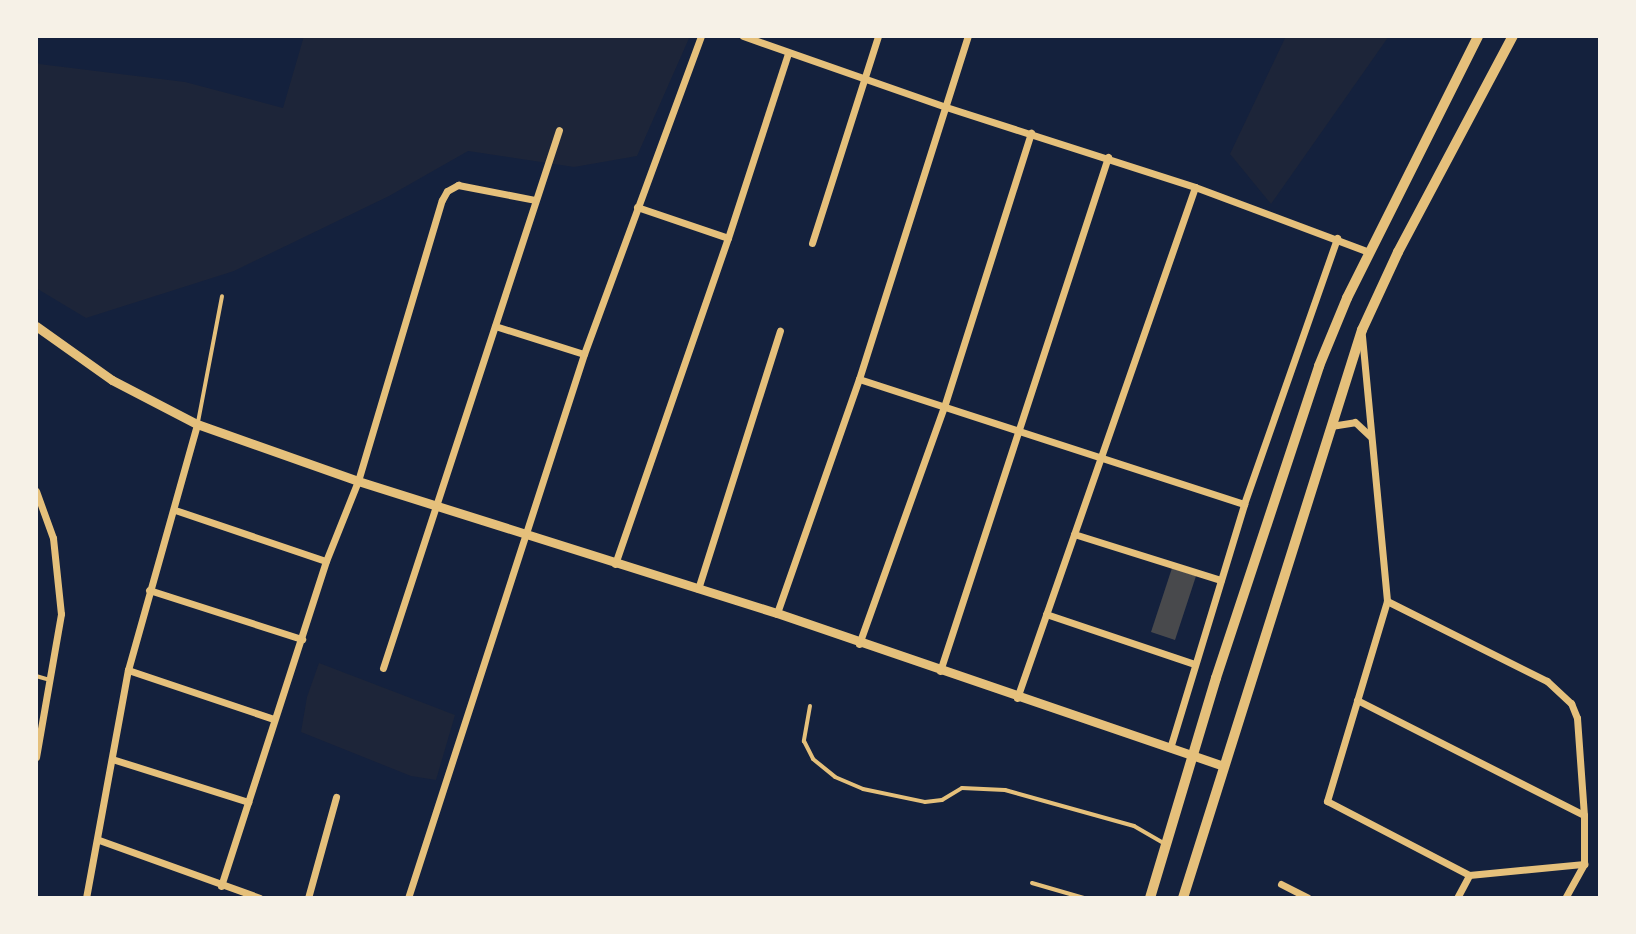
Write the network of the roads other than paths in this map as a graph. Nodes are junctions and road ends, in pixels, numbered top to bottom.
1 (701, 36) edge
2 (743, 36) edge
3 (878, 36) edge
4 (968, 36) edge
5 (1478, 36) edge
6 (1513, 36) edge
7 (788, 53) junction
8 (864, 78) junction
9 (946, 107) junction
10 (559, 130) dead end
11 (1031, 132) junction
12 (1108, 157) junction
13 (1195, 187) junction
14 (535, 200) junction
15 (637, 207) junction
16 (728, 238) junction
17 (1337, 238) junction
18 (812, 243) dead end
19 (1369, 252) junction
20 (222, 296) dead end
21 (36, 326) edge
22 (495, 326) junction
23 (1362, 330) junction
24 (780, 331) dead end
25 (584, 354) junction
26 (859, 379) junction
27 (944, 407) junction
28 (197, 424) junction
29 (1331, 426) junction
30 (1021, 432) junction
31 (1371, 438) junction
32 (1101, 457) junction
33 (358, 481) junction
34 (36, 491) edge
35 (1244, 504) junction
36 (436, 505) junction
37 (175, 510) junction
38 (524, 532) junction
39 (1074, 534) junction
40 (326, 561) junction
41 (615, 564) junction
42 (1221, 580) junction
43 (698, 589) junction
44 (149, 590) junction
45 (1387, 601) junction
46 (777, 613) junction
47 (1046, 614) junction
48 (302, 639) junction
49 (859, 644) junction
50 (1195, 664) junction
51 (383, 668) dead end
52 (128, 670) junction
53 (940, 671) junction
54 (36, 676) edge
55 (50, 680) junction
56 (1017, 698) junction
57 (1357, 700) junction
58 (810, 706) dead end
59 (274, 719) junction
60 (1171, 745) junction
61 (1192, 754) junction
62 (36, 757) edge
63 (112, 759) junction
64 (1223, 766) junction
65 (336, 797) dead end
66 (248, 802) junction
67 (1584, 815) junction
68 (99, 840) junction
69 (1165, 844) junction
70 (1584, 864) junction
71 (1469, 875) junction
72 (1032, 883) dead end
73 (1281, 884) dead end
74 (221, 886) junction
75 (86, 898) edge
76 (260, 898) edge
77 (308, 898) edge
78 (408, 898) edge
79 (1084, 898) edge
80 (1150, 898) edge
81 (1183, 898) edge
82 (1308, 898) edge
83 (1457, 898) edge
84 (1565, 898) edge

1 - 15 street
2 - 7 street
3 - 8 street
4 - 9 street
5 - 19 main road
6 - 23 main road
7 - 8 street
7 - 16 street
8 - 9 street
8 - 18 street
9 - 11 street
9 - 26 street
10 - 14 street
11 - 12 street
11 - 27 street
12 - 13 street
12 - 30 street
13 - 17 street
13 - 32 street
14 - 22 street
14 - 33 street
15 - 16 street
15 - 25 street
16 - 41 street
17 - 19 street
17 - 35 street
19 - 61 main road
20 - 28 lane
21 - 28 street
22 - 25 street
22 - 36 street
23 - 29 main road
23 - 31 street
24 - 43 street
25 - 38 street
26 - 27 street
26 - 46 street
27 - 30 street
27 - 49 street
28 - 33 street
28 - 37 street
29 - 31 street
29 - 64 main road
30 - 32 street
30 - 53 street
31 - 45 street
32 - 35 street
32 - 39 street
33 - 36 street
33 - 40 street
34 - 55 street
35 - 42 street
36 - 38 street
36 - 51 street
37 - 40 street
37 - 44 street
38 - 41 street
38 - 78 street
39 - 42 street
39 - 47 street
40 - 48 street
41 - 43 street
42 - 50 street
43 - 46 street
44 - 48 street
44 - 52 street
45 - 57 street
45 - 67 street
46 - 49 street
47 - 50 street
47 - 56 street
48 - 59 street
49 - 53 street
50 - 60 street
52 - 59 street
52 - 63 street
53 - 56 street
54 - 55 lane
55 - 62 street
56 - 60 street
57 - 67 street
57 - 71 street
58 - 69 lane
59 - 66 street
60 - 61 street
61 - 64 street
61 - 69 main road
63 - 66 street
63 - 68 street
64 - 81 main road
65 - 77 street
66 - 74 street
67 - 70 street
68 - 74 street
68 - 75 street
69 - 80 main road
70 - 71 street
70 - 84 street
71 - 83 street
72 - 79 lane
73 - 82 street
74 - 76 street

